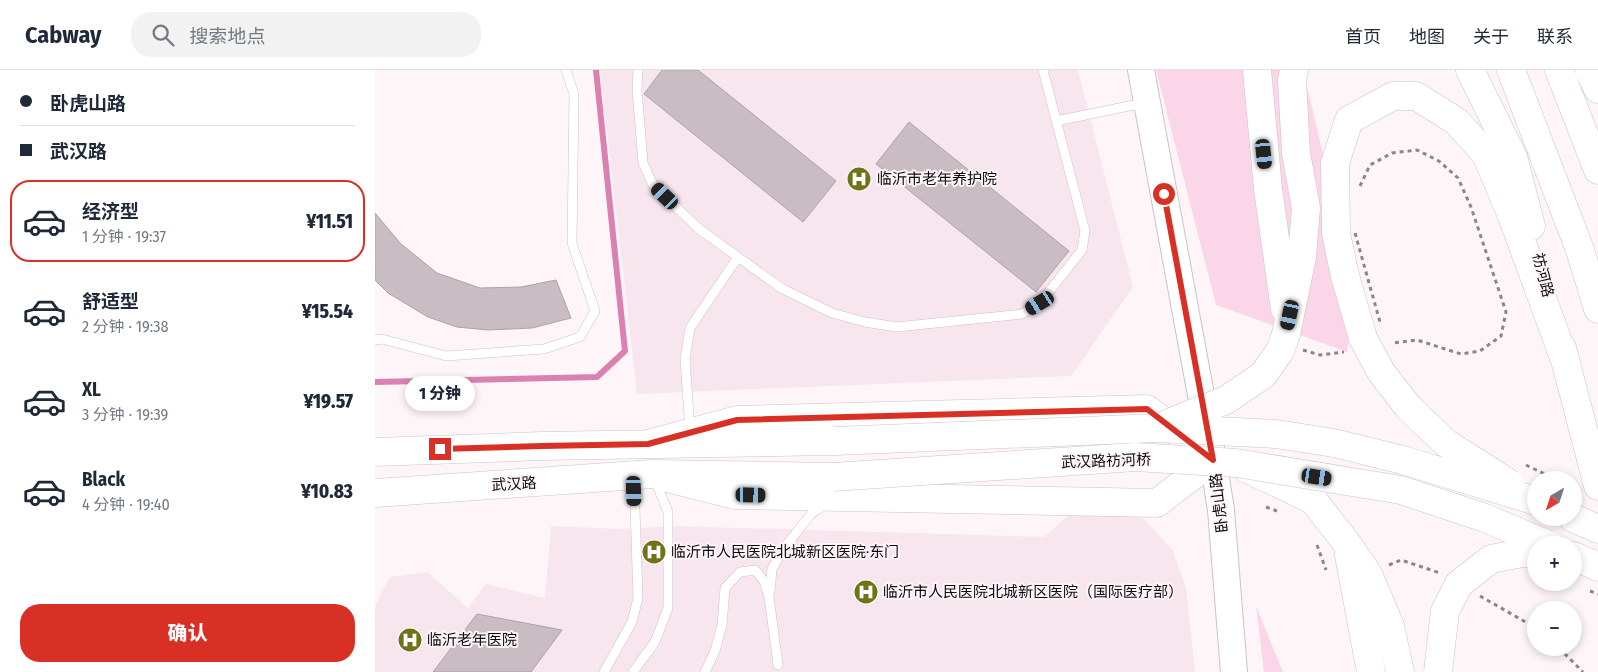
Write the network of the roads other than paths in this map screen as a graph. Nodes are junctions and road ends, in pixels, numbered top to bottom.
1 (566, 70) edge
2 (638, 70) edge
3 (1043, 70) edge
4 (1141, 70) edge
5 (1257, 70) edge
6 (1294, 70) edge
7 (1470, 70) edge
8 (1511, 70) edge
9 (1559, 70) edge
10 (1589, 70) edge
11 (1598, 89) edge
12 (1147, 102) junction
13 (1056, 121) junction
14 (1598, 170) edge
15 (738, 257) junction
16 (1598, 309) edge
17 (375, 340) edge
18 (1290, 341) junction
19 (1567, 366) junction
20 (1156, 428) junction
21 (690, 433) junction
22 (648, 444) junction
23 (375, 452) edge
24 (1225, 461) junction
25 (643, 474) junction
26 (1598, 486) edge
27 (837, 487) junction
28 (375, 493) edge
29 (1527, 495) edge
30 (1527, 498) edge
31 (1583, 522) edge
32 (1598, 529) edge
33 (1528, 536) edge
34 (1346, 542) junction
35 (1527, 553) edge
36 (1582, 559) edge
37 (1598, 566) edge
38 (769, 597) junction
39 (778, 665) dead end
40 (604, 672) edge
41 (633, 672) edge
42 (705, 672) edge
43 (1234, 672) edge
44 (1371, 672) edge
45 (1400, 672) edge
46 (1438, 672) edge

1 - 17 lane
2 - 15 lane
3 - 13 lane
4 - 12 street, 卧虎山路
5 - 18 main road
6 - 18 main road
7 - 19 main road, 祊河路
8 - 16 main road
9 - 14 main road
10 - 11 main road
12 - 13 lane
12 - 24 street, 卧虎山路
13 - 15 lane
15 - 21 lane
18 - 20 main road, bridge
19 - 26 main road, 祊河路
19 - 29 main road, bridge
20 - 22 main road, 武汉路祊河桥, bridge
20 - 30 main road, 武汉路祊河桥, bridge
21 - 22 main road
21 - 24 main road
22 - 23 main road
24 - 27 main road, 武汉路祊河桥, bridge
24 - 27 main road
24 - 33 main road, 武汉路祊河桥, bridge
24 - 34 main road, bridge
24 - 43 street, 卧虎山路
25 - 27 main road, 武汉路祊河桥
25 - 28 main road, 武汉路
25 - 40 lane
25 - 41 lane
27 - 38 lane
31 - 32 main road
34 - 44 main road
34 - 45 main road
35 - 46 main road, bridge
36 - 37 main road
38 - 39 lane
38 - 42 lane

